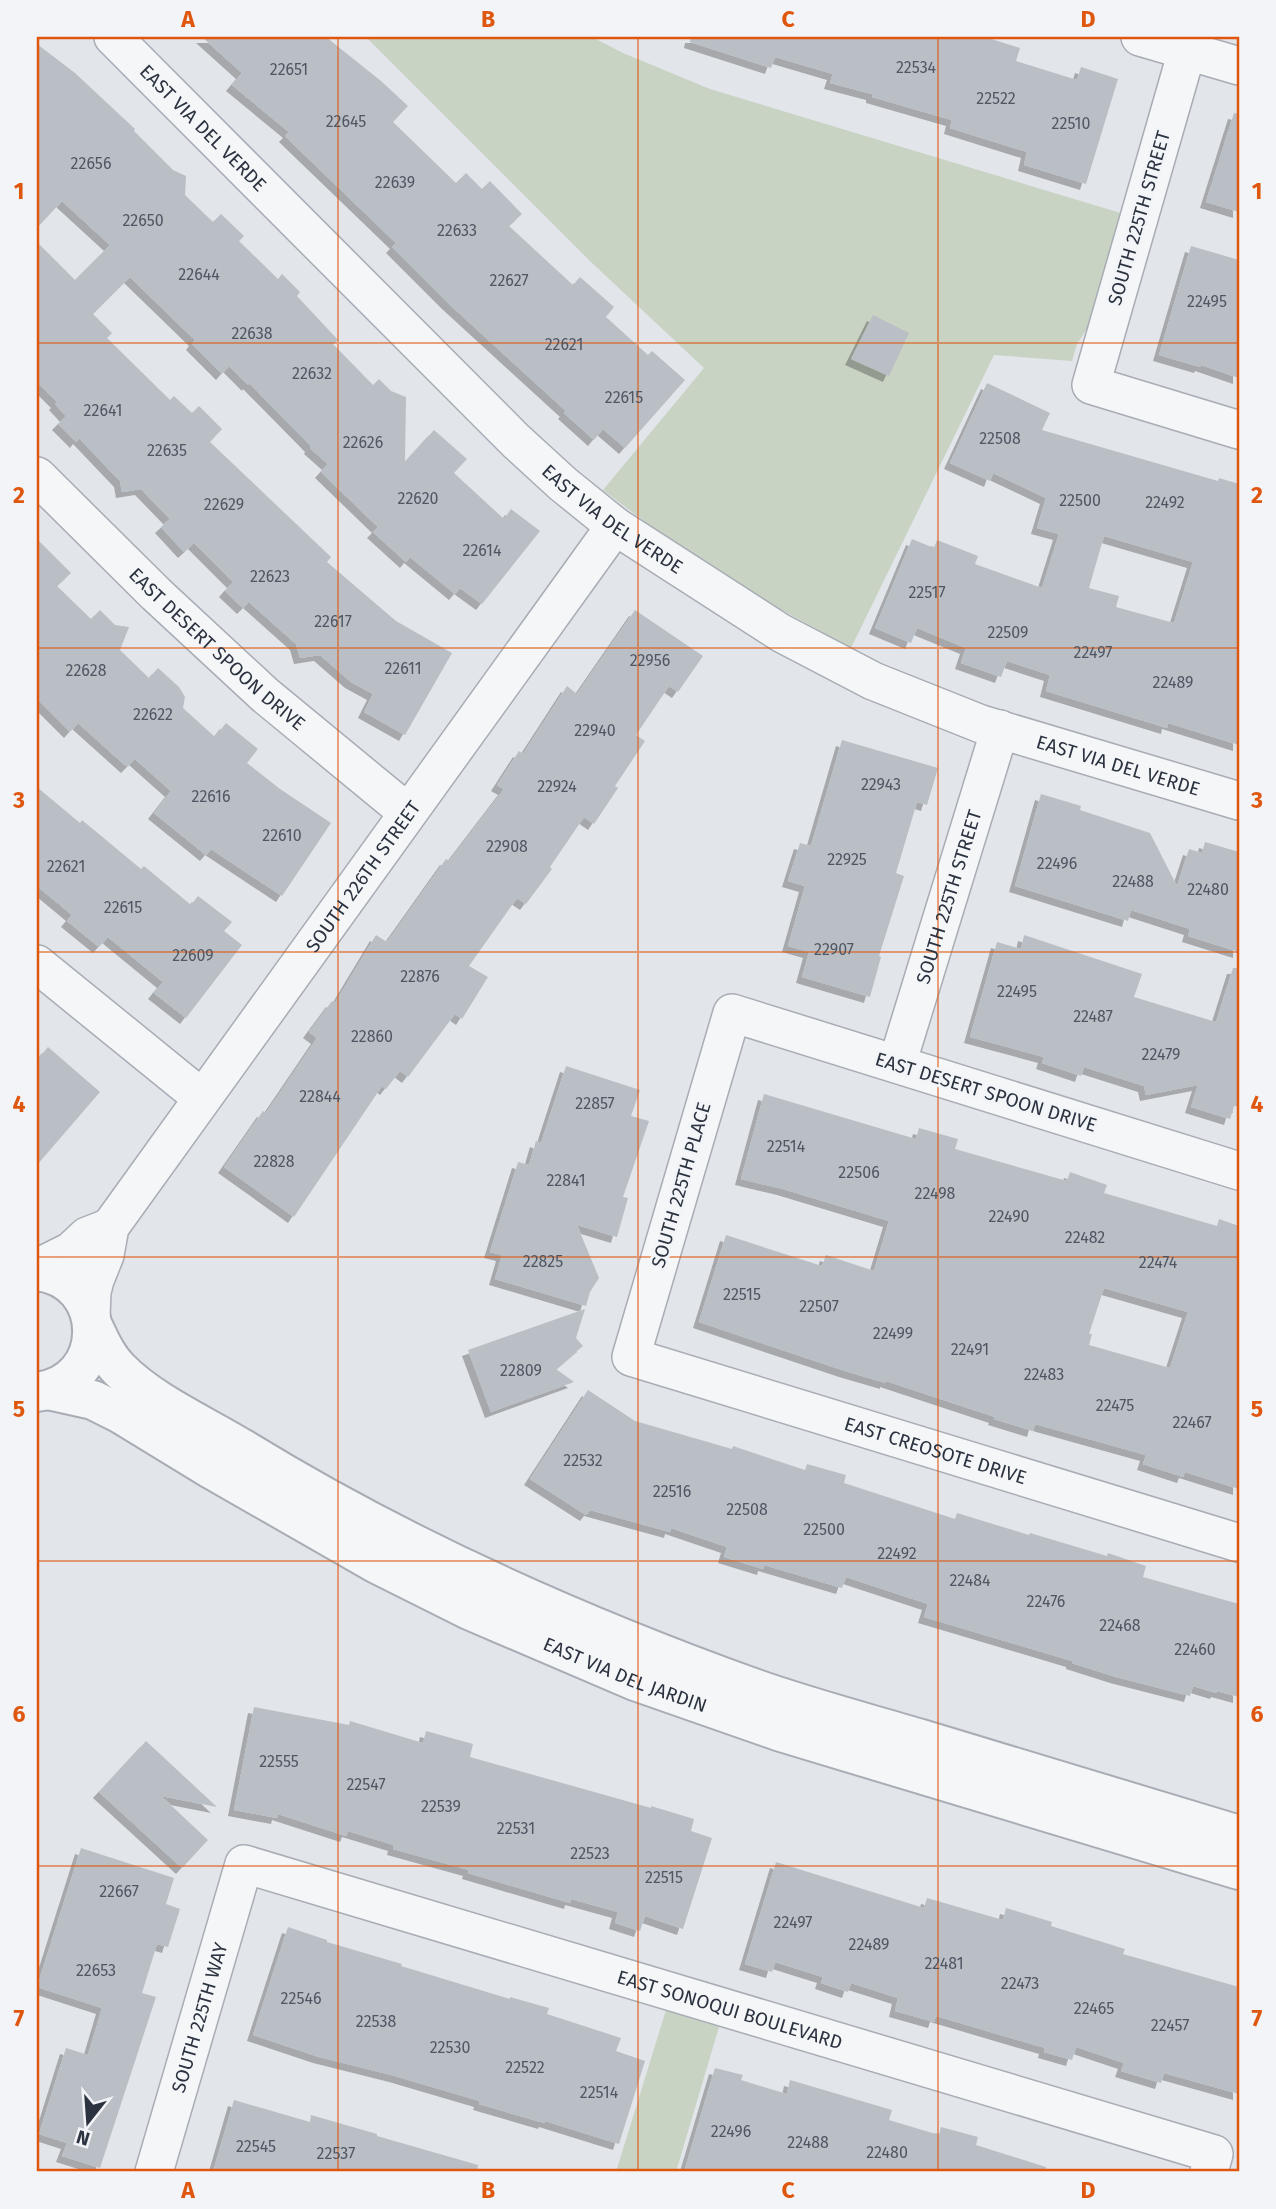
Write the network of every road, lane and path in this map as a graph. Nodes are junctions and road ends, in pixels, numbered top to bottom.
1 (113, 37) edge
2 (1140, 37) edge
3 (1187, 51) junction
4 (1239, 66) edge
5 (1239, 430) edge
6 (37, 476) edge
7 (615, 526) junction
8 (1000, 729) junction
9 (1239, 801) edge
10 (407, 812) junction
11 (37, 964) edge
12 (732, 1013) joint
13 (897, 1064) junction
14 (202, 1098) junction
15 (1239, 1171) edge
16 (110, 1227) junction
17 (37, 1270) edge
18 (92, 1322) junction
19 (631, 1357) joint
20 (42, 1391) edge
21 (1239, 1543) edge
22 (1239, 1835) edge
23 (244, 1864) joint
24 (1239, 1871) edge
25 (1212, 2163) edge
26 (154, 2172) edge

1 - 7 street, EAST VIA DEL VERDE
2 - 3 street
3 - 4 street
3 - 5 street, SOUTH 225TH STREET
6 - 10 street, EAST DESERT SPOON DRIVE
7 - 8 street, EAST VIA DEL VERDE
7 - 10 street, SOUTH 226TH STREET
8 - 9 street, EAST VIA DEL VERDE
8 - 13 street, SOUTH 225TH STREET
10 - 14 street, SOUTH 226TH STREET
11 - 14 street
12 - 13 street, EAST DESERT SPOON DRIVE
12 - 19 street, SOUTH 225TH PLACE
13 - 15 street, EAST DESERT SPOON DRIVE
14 - 16 street, SOUTH 226TH STREET
16 - 17 street, SOUTH 226TH STREET
16 - 18 street, SOUTH 226TH STREET
17 - 18 street, EAST VIA DEL JARDIN
18 - 20 street
18 - 22 street, EAST VIA DEL JARDIN
19 - 21 street, EAST CREOSOTE DRIVE
20 - 24 street, EAST VIA DEL JARDIN
23 - 25 street, EAST SONOQUI BOULEVARD
23 - 26 street, SOUTH 225TH WAY

